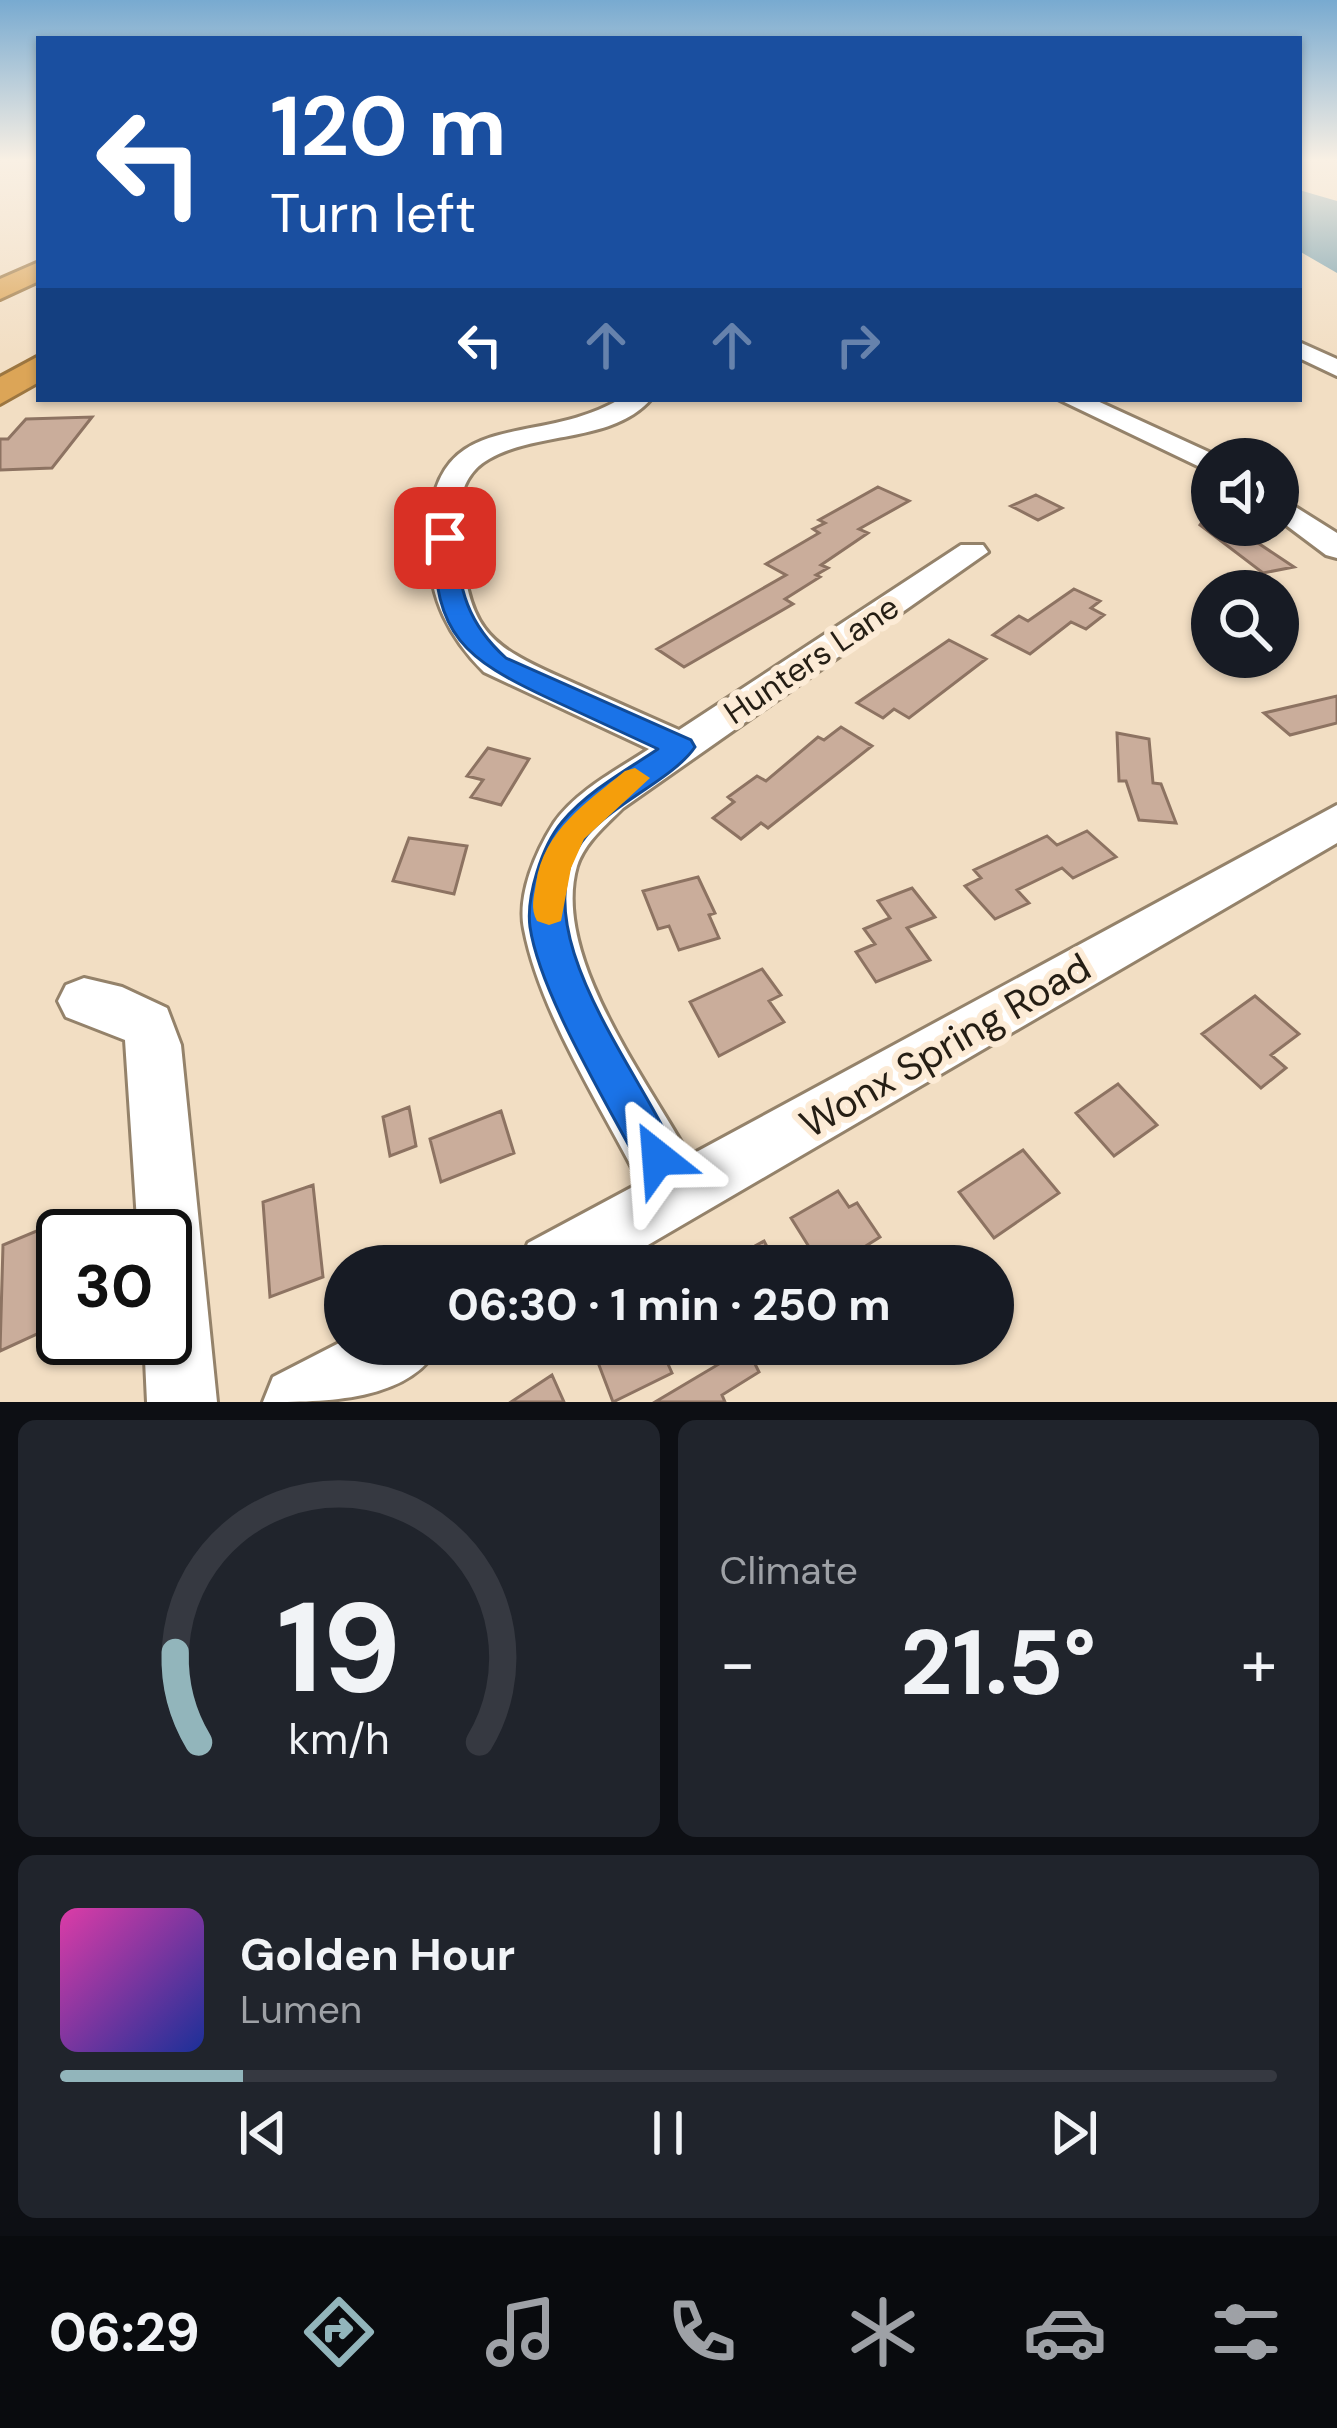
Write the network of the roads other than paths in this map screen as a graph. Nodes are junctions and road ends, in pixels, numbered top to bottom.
1 (36, 273) edge
2 (0, 291) edge
3 (1302, 351) edge
4 (36, 358) edge
5 (36, 368) edge
6 (1337, 369) edge
7 (0, 380) edge
8 (0, 393) edge
9 (633, 402) edge
10 (1078, 402) edge
11 (1191, 453) edge
12 (1299, 520) edge
13 (1337, 548) edge
14 (972, 552) dead end
15 (680, 747) junction
16 (1337, 822) edge
17 (84, 1001) dead end
18 (679, 1197) junction
19 (590, 1245) edge
20 (367, 1365) edge
21 (182, 1402) edge
22 (298, 1402) edge

1 - 2 highway
3 - 6 street
4 - 7 highway
5 - 8 highway
9 - 15 street
10 - 11 street
12 - 13 street
14 - 15 street, Hunters Lane
15 - 18 street, Hunters Lane
16 - 18 street, Wonx Spring Road
17 - 21 street
18 - 19 street, Wonx Spring Road
20 - 22 street

